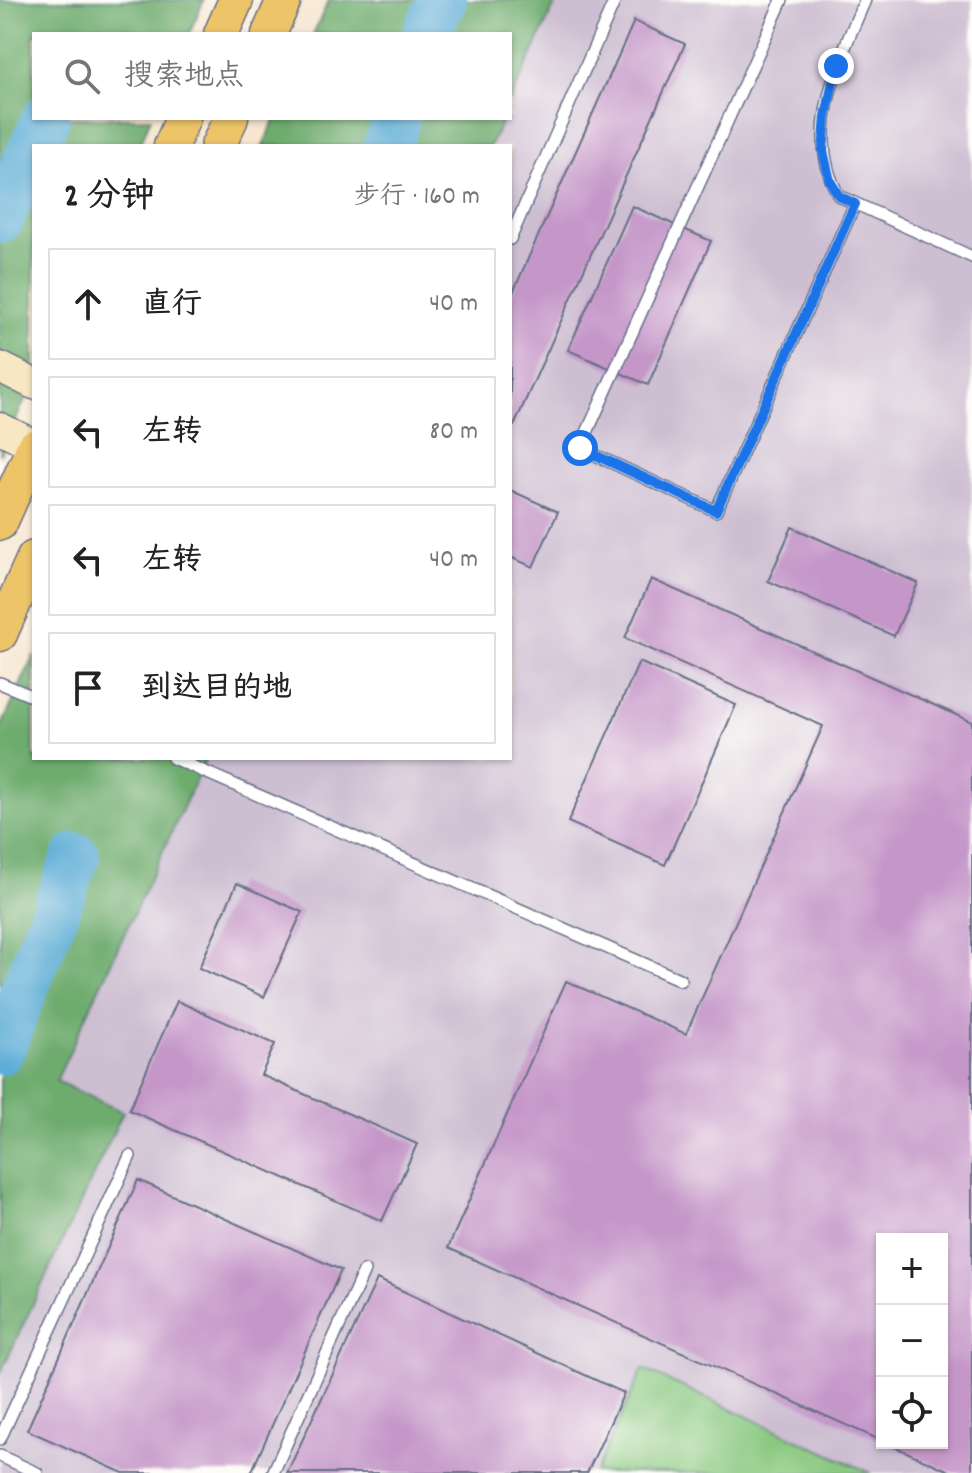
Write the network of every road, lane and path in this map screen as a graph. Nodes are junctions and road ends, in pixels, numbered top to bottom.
1 (236, 0) edge
2 (284, 0) edge
3 (615, 0) edge
4 (782, 0) edge
5 (865, 0) edge
6 (222, 32) edge
7 (270, 32) edge
8 (182, 120) edge
9 (230, 120) edge
10 (172, 144) edge
11 (219, 144) edge
12 (855, 204) junction
13 (512, 234) edge
14 (972, 257) edge
15 (0, 367) edge
16 (32, 383) edge
17 (0, 428) edge
18 (32, 445) edge
19 (32, 451) edge
20 (0, 523) edge
21 (32, 562) edge
22 (0, 634) edge
23 (0, 683) edge
24 (32, 696) edge
25 (178, 760) edge
26 (681, 980) dead end
27 (130, 1156) dead end
28 (364, 1271) dead end
29 (0, 1439) edge
30 (0, 1456) edge
31 (37, 1473) edge
32 (273, 1473) edge

1 - 6 main road
2 - 7 main road
3 - 13 lane
4 - 12 lane
5 - 12 lane
8 - 10 main road
9 - 11 main road
12 - 14 lane
15 - 16 street
17 - 18 street
19 - 20 main road
21 - 22 main road
23 - 24 lane
25 - 26 lane
27 - 29 lane
28 - 32 lane
30 - 31 lane

